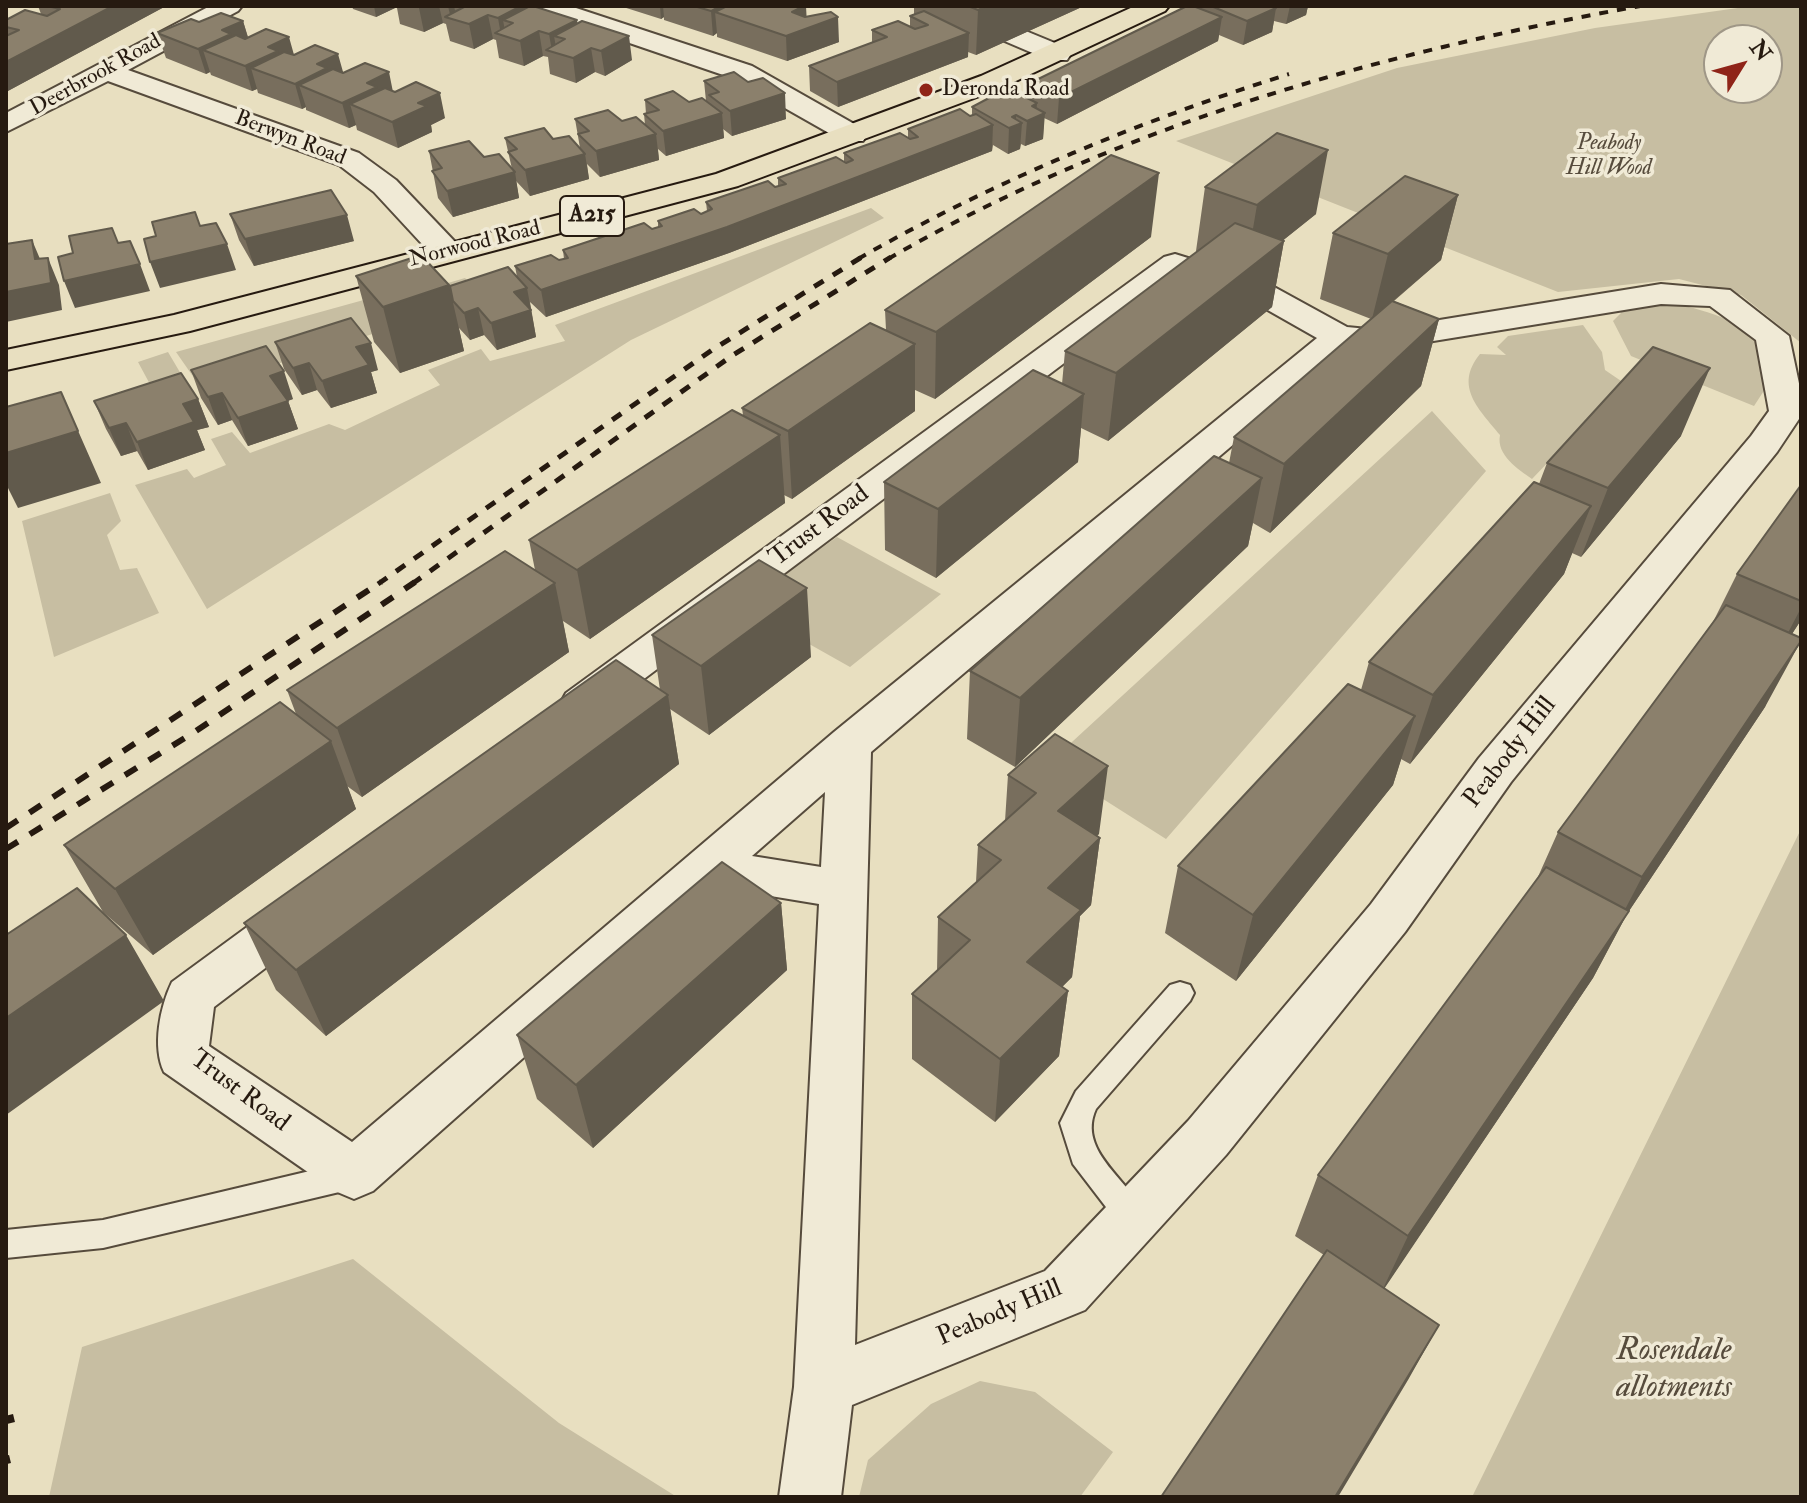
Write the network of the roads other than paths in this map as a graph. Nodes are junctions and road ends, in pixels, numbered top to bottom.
1 (229, 6) edge
2 (545, 6) edge
3 (943, 6) edge
4 (1156, 6) edge
5 (1058, 54) junction
6 (106, 71) junction
7 (6, 124) edge
8 (853, 135) junction
9 (446, 251) junction
10 (1339, 337) junction
11 (6, 360) edge
12 (547, 729) edge
13 (849, 743) junction
14 (707, 867) junction
15 (843, 889) junction
16 (330, 892) edge
17 (1180, 993) dead end
18 (354, 1174) junction
19 (1133, 1218) junction
20 (6, 1244) edge
21 (824, 1387) junction
22 (810, 1497) edge

1 - 6 street, Deerbrook Road
2 - 8 street
3 - 5 street
4 - 5 main road, Norwood Road / A215
5 - 8 main road, Norwood Road / A215
6 - 7 street, Deerbrook Road
6 - 9 street, Berwyn Road
8 - 9 main road, Norwood Road / A215
9 - 11 main road, Norwood Road / A215
10 - 12 street, Trust Road
10 - 13 street
10 - 19 street, Peabody Hill
13 - 14 street
13 - 15 street
14 - 15 street
14 - 18 street
15 - 21 street
16 - 18 street, Trust Road
17 - 19 lane
18 - 20 lane
19 - 21 street, Peabody Hill
21 - 22 street

